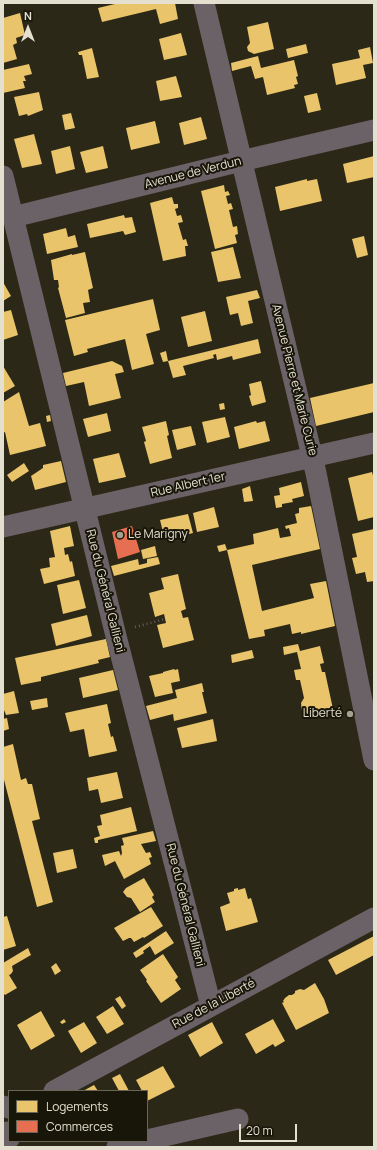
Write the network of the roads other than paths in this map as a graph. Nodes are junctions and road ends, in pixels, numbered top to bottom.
1 (204, 3) edge
2 (374, 130) edge
3 (241, 161) junction
4 (3, 178) edge
5 (13, 217) junction
6 (374, 443) edge
7 (312, 457) junction
8 (85, 509) junction
9 (3, 526) edge
10 (374, 760) edge
11 (374, 918) edge
12 (211, 1006) junction
13 (56, 1090) edge
14 (238, 1119) dead end
15 (148, 1140) edge
16 (139, 1142) edge
17 (117, 1147) edge

1 - 3 street, Avenue Pierre et Marie Curie
2 - 3 street, Avenue de Verdun
3 - 5 street, Avenue de Verdun
3 - 7 street, Avenue Pierre et Marie Curie
4 - 5 street, Rue du Général Gallieni
5 - 8 street, Rue du Général Gallieni
6 - 7 street, Rue Albert 1er
7 - 8 street, Rue Albert 1er
7 - 10 street, Avenue Pierre et Marie Curie
8 - 9 street, Rue Albert 1er
8 - 12 street, Rue du Général Gallieni
11 - 12 street, Rue de la Liberté
12 - 13 street, Rue de la Liberté
14 - 15 street
16 - 17 street

